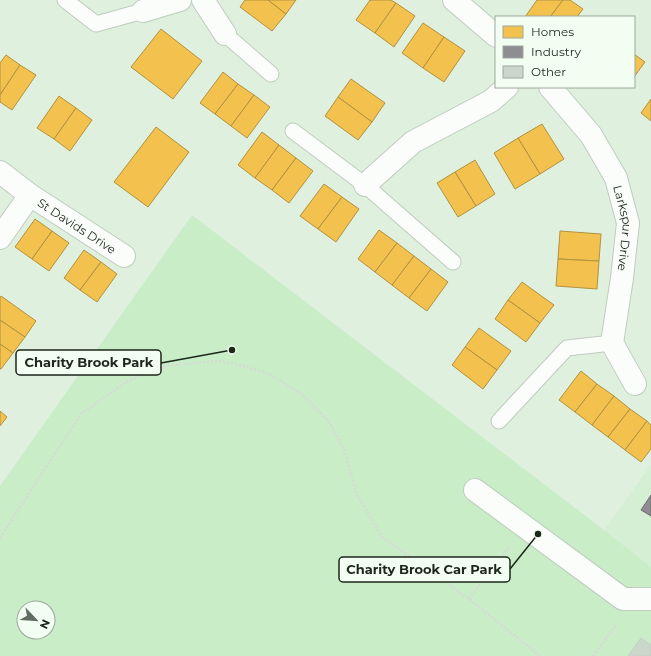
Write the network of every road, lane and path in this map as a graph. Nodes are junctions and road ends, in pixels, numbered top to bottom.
1 (65, 0) edge
2 (180, 0) edge
3 (203, 0) edge
4 (454, 0) edge
5 (143, 11) joint
6 (225, 34) joint
7 (495, 35) edge
8 (271, 74) dead end
9 (506, 88) edge
10 (551, 88) edge
11 (293, 131) dead end
12 (0, 172) edge
13 (365, 185) junction
14 (30, 195) junction
15 (0, 238) edge
16 (124, 256) dead end
17 (453, 262) dead end
18 (612, 343) junction
19 (635, 384) dead end
20 (499, 421) dead end
21 (475, 490) dead end
22 (525, 527) junction
23 (0, 538) edge
24 (469, 599) junction
25 (643, 599) edge
26 (540, 656) edge
27 (593, 656) edge

1 - 5 lane
2 - 5 street
3 - 6 street
4 - 7 street
6 - 8 lane
9 - 13 street
10 - 18 street, Larkspur Drive
11 - 13 lane
12 - 14 street, St Davids Drive
13 - 17 lane
14 - 15 street, St Davids Drive
14 - 16 street, St Davids Drive
18 - 19 street
18 - 20 lane
21 - 22 street
22 - 24 path
22 - 25 street
23 - 24 path
24 - 26 path
25 - 27 path

